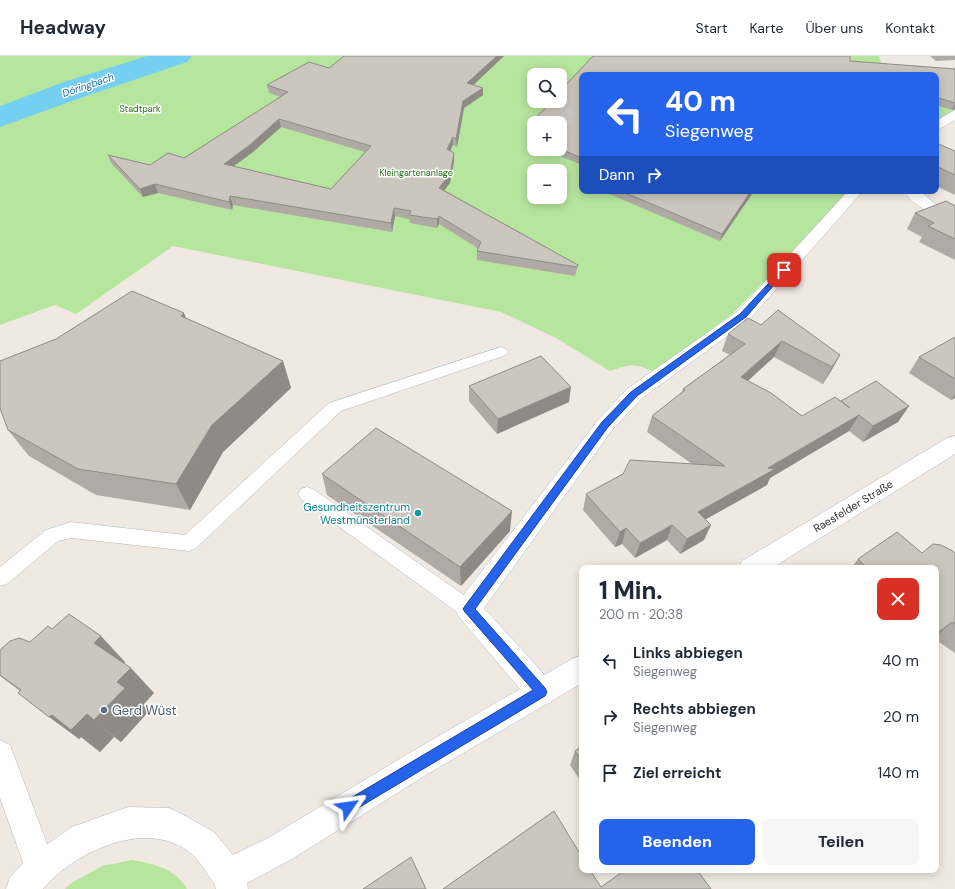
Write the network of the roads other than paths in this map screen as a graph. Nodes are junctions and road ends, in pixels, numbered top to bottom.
1 (955, 114) edge
2 (939, 125) edge
3 (853, 194) edge
4 (915, 194) edge
5 (938, 212) edge
6 (501, 352) dead end
7 (955, 444) edge
8 (307, 494) dead end
9 (756, 565) edge
10 (0, 578) edge
11 (468, 609) junction
12 (579, 670) edge
13 (541, 692) junction
14 (0, 755) edge
15 (31, 879) edge
16 (230, 882) edge

1 - 2 street
3 - 11 street
4 - 5 street
6 - 10 lane
7 - 9 street, Raesfelder Straße
8 - 11 lane
11 - 13 street
12 - 13 street
13 - 16 street
14 - 15 street
15 - 16 street

